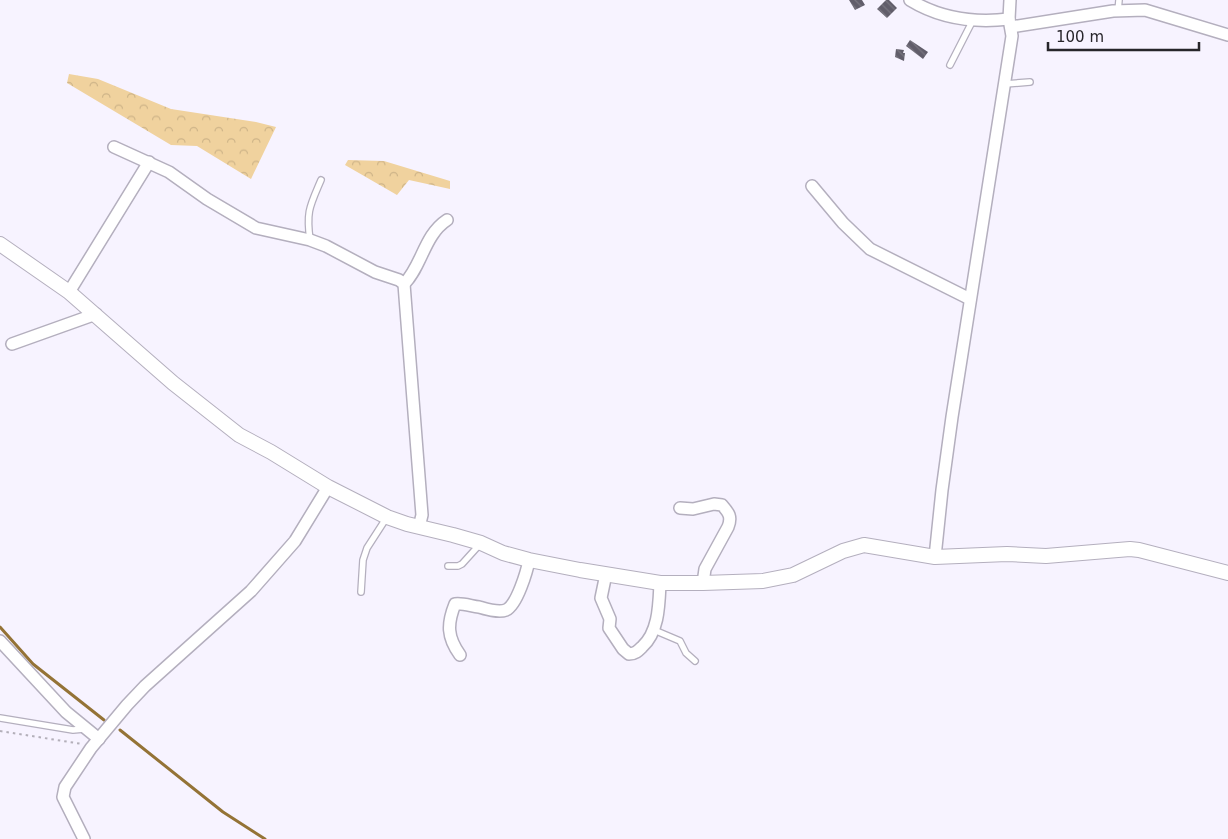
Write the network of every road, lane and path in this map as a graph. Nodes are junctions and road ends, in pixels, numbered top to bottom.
1 (910, 0) edge
2 (1010, 0) edge
3 (1118, 6) edge
4 (973, 20) junction
5 (1010, 23) junction
6 (1228, 35) edge
7 (950, 65) dead end
8 (1030, 82) dead end
9 (1004, 84) junction
10 (114, 147) dead end
11 (149, 162) junction
12 (321, 180) dead end
13 (812, 186) dead end
14 (447, 220) dead end
15 (310, 240) junction
16 (0, 244) edge
17 (404, 284) junction
18 (68, 292) junction
19 (970, 300) junction
20 (96, 314) junction
21 (12, 344) dead end
22 (328, 487) junction
23 (680, 508) dead end
24 (387, 517) junction
25 (419, 527) junction
26 (481, 543) junction
27 (935, 557) junction
28 (529, 560) junction
29 (448, 566) dead end
30 (1228, 573) edge
31 (606, 574) junction
32 (660, 583) junction
33 (703, 583) junction
34 (361, 592) dead end
35 (654, 630) junction
36 (0, 641) edge
37 (460, 655) dead end
38 (695, 662) dead end
39 (0, 718) edge
40 (86, 729) junction
41 (0, 731) edge
42 (99, 739) junction
43 (91, 748) junction
44 (84, 839) edge

1 - 4 street
2 - 5 street
3 - 5 street
3 - 6 street
4 - 5 street
4 - 7 lane
5 - 9 street
8 - 9 lane
9 - 19 street
10 - 11 street
11 - 15 street
11 - 18 street
12 - 15 lane
13 - 19 street
14 - 17 street
15 - 17 street
16 - 18 street
17 - 25 street
18 - 20 street
19 - 27 street
20 - 21 street
20 - 22 street
22 - 24 street
22 - 42 street
23 - 33 street
24 - 25 street
24 - 34 lane
25 - 26 street
26 - 28 street
26 - 29 lane
27 - 30 street
27 - 33 street
28 - 31 street
28 - 37 street
31 - 32 street
31 - 35 street
32 - 33 street
32 - 35 street
35 - 38 lane
36 - 40 street
39 - 40 lane
40 - 42 street
41 - 43 path
42 - 43 street
43 - 44 street

